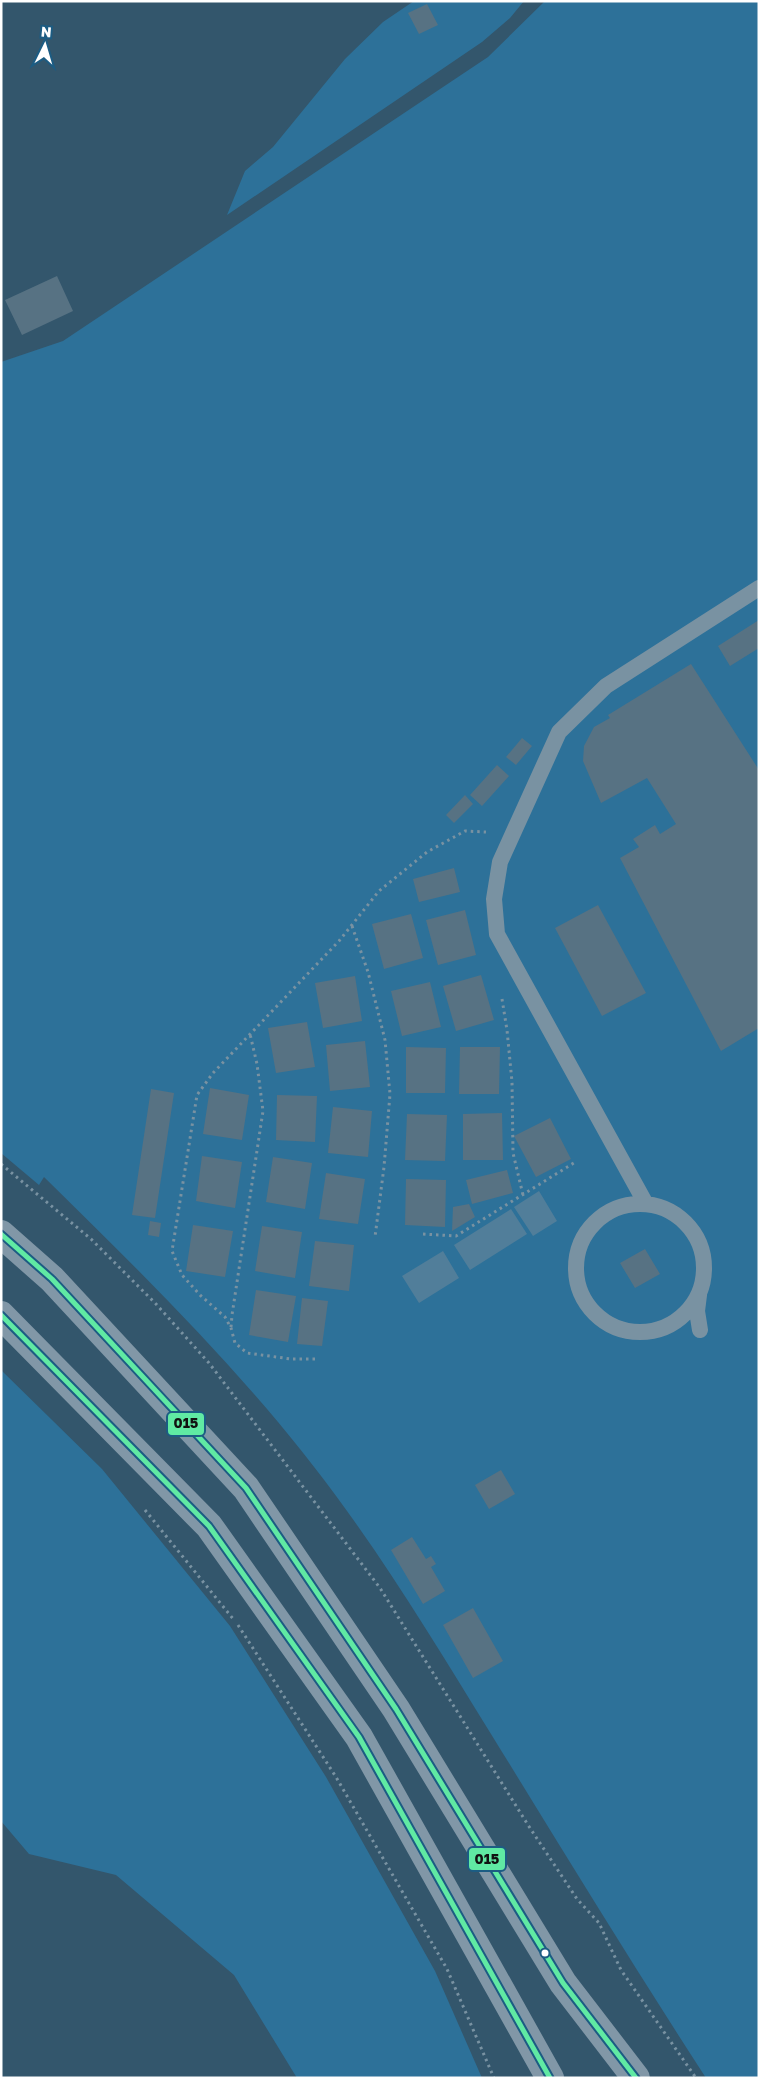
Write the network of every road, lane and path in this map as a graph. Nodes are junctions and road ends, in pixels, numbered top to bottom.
1 (759, 588) edge
2 (509, 844) junction
3 (351, 925) junction
4 (501, 995) dead end
5 (249, 1034) junction
6 (577, 1161) dead end
7 (1, 1164) edge
8 (523, 1195) junction
9 (646, 1204) junction
10 (1, 1234) edge
11 (423, 1234) dead end
12 (375, 1237) dead end
13 (699, 1292) junction
14 (1, 1315) edge
15 (231, 1328) junction
16 (700, 1330) dead end
17 (315, 1359) dead end
18 (140, 1503) dead end
19 (494, 2078) edge
20 (550, 2078) edge
21 (636, 2078) edge
22 (696, 2078) edge

1 - 2 lane
2 - 3 path
2 - 9 lane
3 - 5 path
3 - 12 path
4 - 8 path
5 - 15 path
5 - 15 path
6 - 8 path
7 - 22 path
8 - 11 path
9 - 13 lane
9 - 13 lane
10 - 21 main road
13 - 16 lane
14 - 20 main road
15 - 17 path
18 - 19 path

